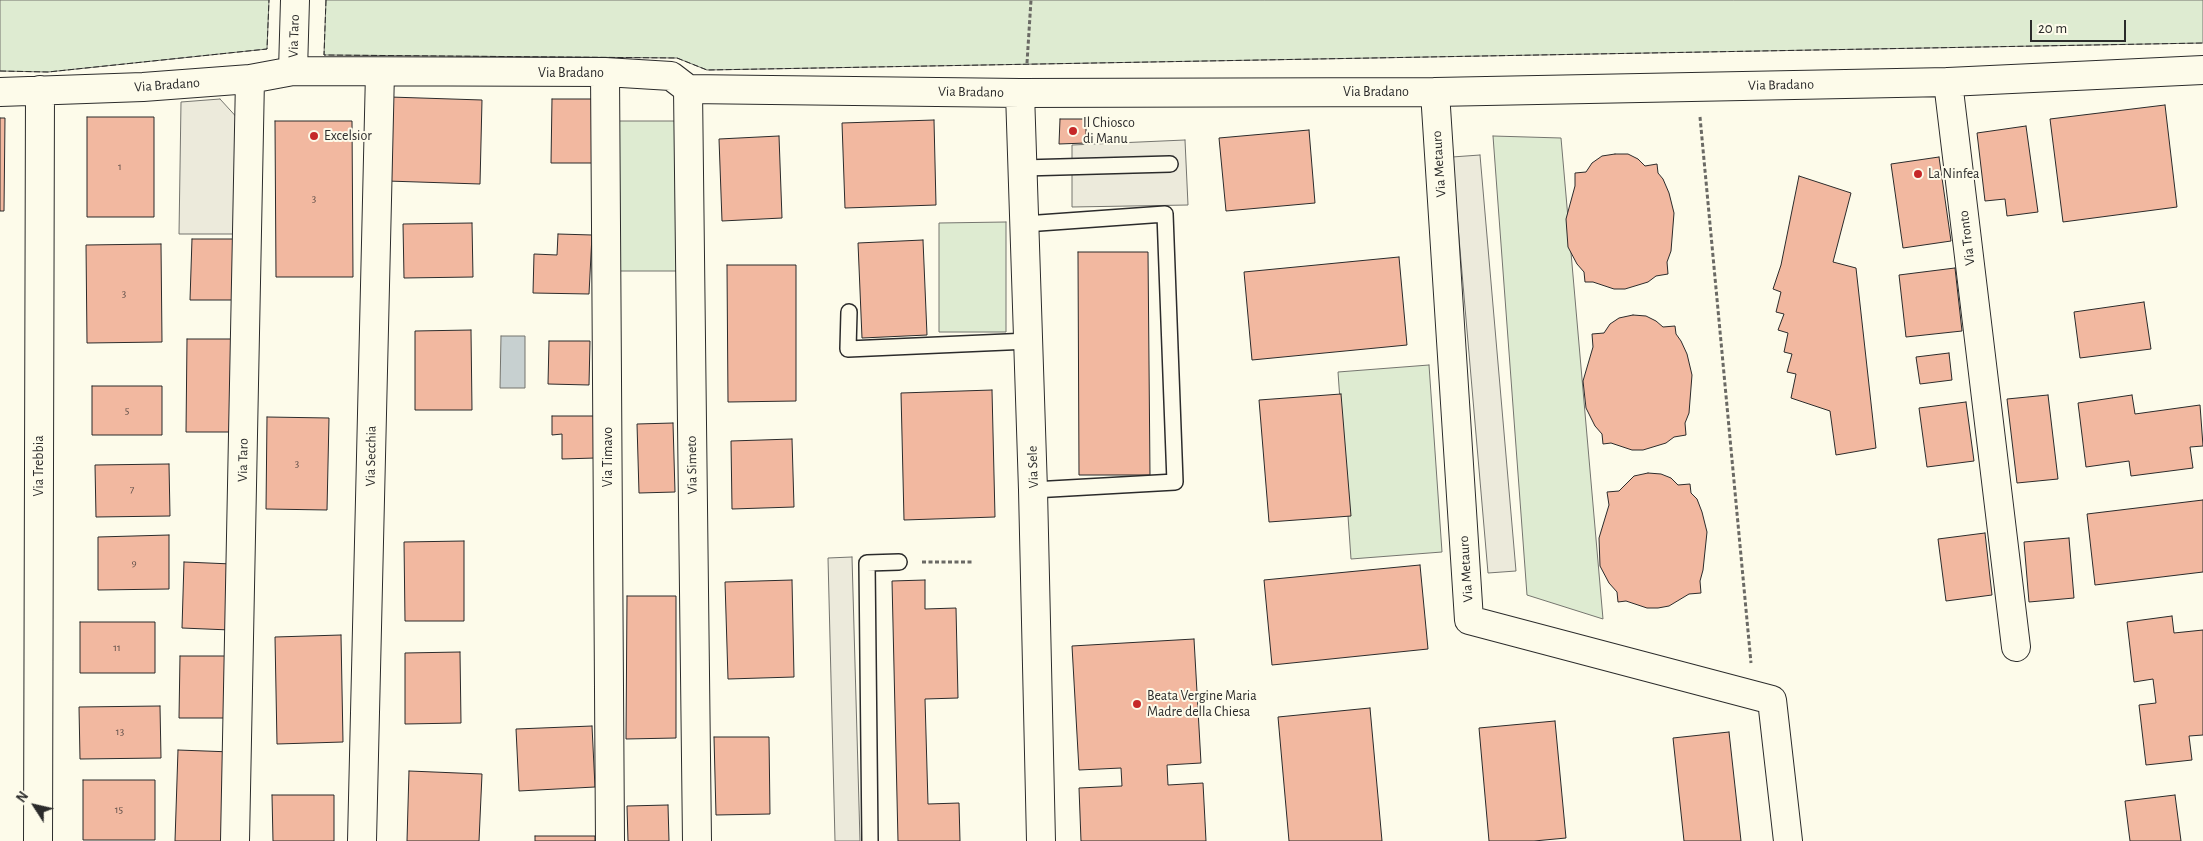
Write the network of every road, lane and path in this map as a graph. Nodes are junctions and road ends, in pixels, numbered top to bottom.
1 (295, 0) edge
2 (1031, 0) edge
3 (2203, 70) edge
4 (293, 71) junction
5 (380, 72) junction
6 (605, 72) junction
7 (250, 79) junction
8 (1948, 82) junction
9 (1697, 86) junction
10 (40, 90) junction
11 (688, 90) junction
12 (0, 92) edge
13 (1434, 92) junction
14 (1020, 93) junction
15 (1170, 164) dead end
16 (1023, 168) junction
17 (1025, 224) junction
18 (849, 312) dead end
19 (1028, 341) junction
20 (1033, 490) junction
21 (899, 562) joint
22 (972, 562) dead end
23 (2016, 647) dead end
24 (1754, 695) junction
25 (38, 841) edge
26 (235, 841) edge
27 (362, 841) edge
28 (610, 841) edge
29 (697, 841) edge
30 (870, 841) edge
31 (1041, 841) edge
32 (1788, 841) edge

1 - 4 street, Via Taro
2 - 14 path
3 - 8 street
4 - 5 street, Via Bradano
4 - 7 street, Via Bradano
5 - 6 street, Via Bradano
5 - 27 street, Via Secchia
6 - 11 street, Via Bradano
6 - 28 street, Via Timavo
7 - 10 street, Via Bradano
7 - 26 street, Via Taro
8 - 9 street, Via Bradano
8 - 23 street, Via Tronto
9 - 13 street, Via Bradano
9 - 24 path
10 - 12 street, Via Bradano
10 - 25 street, Via Trebbia
11 - 14 street, Via Bradano
11 - 29 street, Via Simeto
13 - 14 street, Via Bradano
13 - 24 street, Via Metauro
14 - 16 street, Via Sele
15 - 16 lane
16 - 17 street, Via Sele
17 - 19 street, Via Sele
17 - 20 lane
18 - 19 lane
19 - 20 street, Via Sele
20 - 31 street, Via Sele
21 - 22 path
21 - 30 lane
24 - 32 street, Via Metauro

